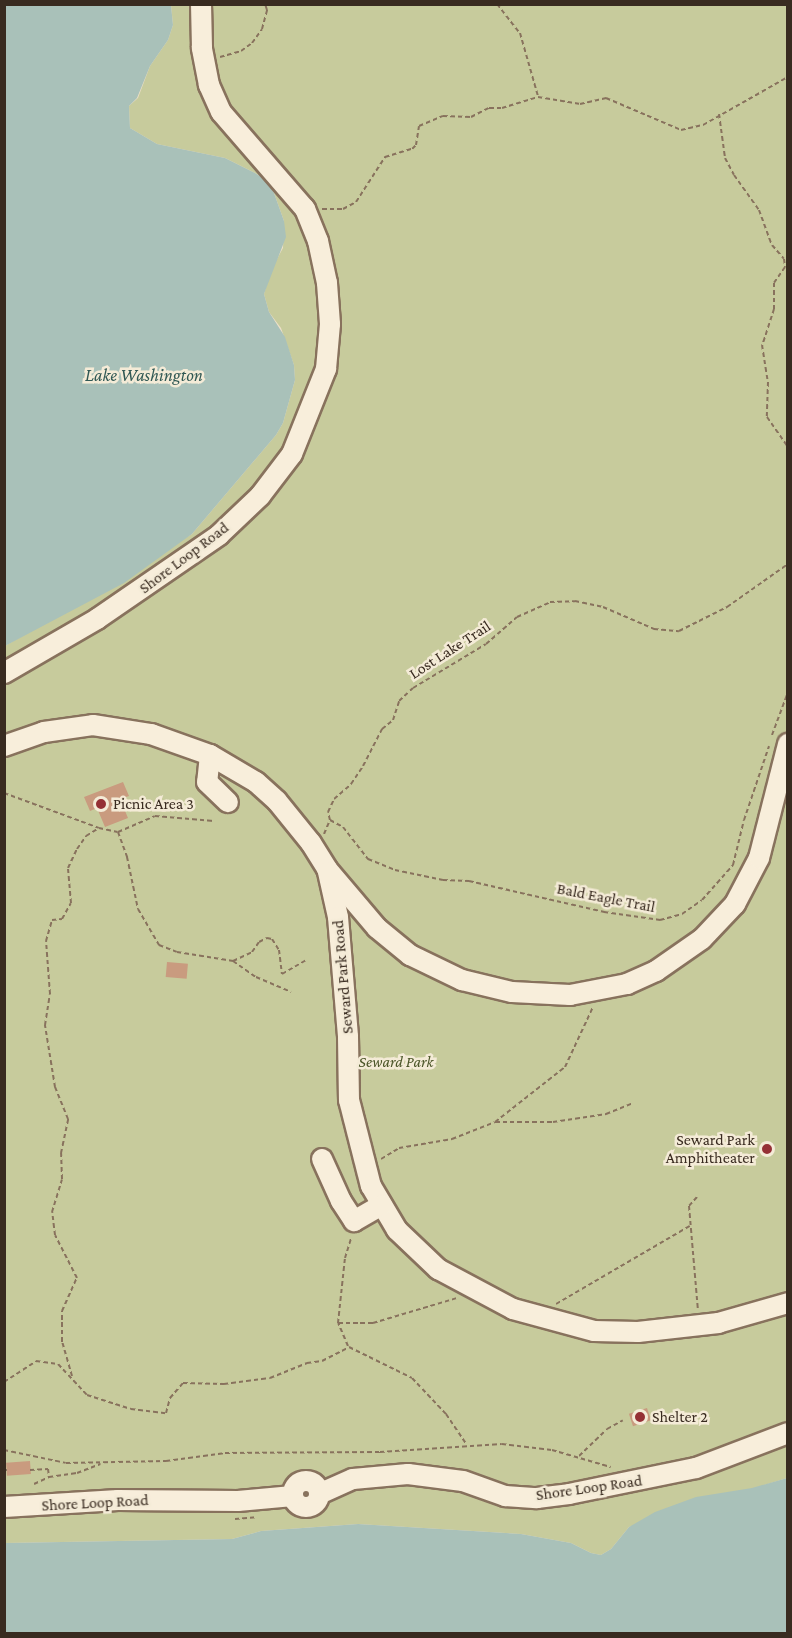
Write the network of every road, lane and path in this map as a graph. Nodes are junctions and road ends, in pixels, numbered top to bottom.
1 (201, 4) edge
2 (265, 4) edge
3 (497, 4) edge
4 (205, 60) junction
5 (788, 77) edge
6 (538, 97) junction
7 (719, 114) junction
8 (304, 209) junction
9 (788, 447) edge
10 (788, 564) edge
11 (4, 673) edge
12 (788, 692) edge
13 (788, 744) edge
14 (4, 746) edge
15 (210, 755) junction
16 (4, 793) edge
17 (228, 802) dead end
18 (330, 820) junction
19 (213, 821) dead end
20 (99, 828) junction
21 (118, 832) junction
22 (324, 834) dead end
23 (327, 869) junction
24 (306, 960) dead end
25 (233, 961) junction
26 (291, 992) dead end
27 (590, 993) junction
28 (633, 1102) dead end
29 (495, 1122) junction
30 (322, 1159) dead end
31 (366, 1167) junction
32 (697, 1197) dead end
33 (382, 1205) junction
34 (354, 1221) junction
35 (691, 1225) junction
36 (484, 1294) junction
37 (788, 1303) edge
38 (535, 1316) junction
39 (338, 1323) junction
40 (699, 1325) junction
41 (349, 1347) junction
42 (72, 1376) junction
43 (4, 1382) edge
44 (623, 1420) dead end
45 (788, 1433) edge
46 (467, 1445) junction
47 (4, 1450) edge
48 (579, 1456) junction
49 (102, 1462) junction
50 (614, 1468) dead end
51 (30, 1470) dead end
52 (49, 1477) junction
53 (34, 1484) dead end
54 (4, 1507) edge

1 - 4 street, Shore Loop Road
2 - 4 path
3 - 6 path
4 - 8 street, Shore Loop Road
5 - 7 path
6 - 7 path
6 - 8 path
7 - 9 path
8 - 11 street, Shore Loop Road
10 - 18 path, Lost Lake Trail
12 - 18 path, Bald Eagle Trail
13 - 27 street, Seward Park Road
14 - 15 street, Seward Park Road
15 - 17 street
15 - 23 street, Seward Park Road
16 - 20 path
18 - 22 path, Lost Lake Trail
19 - 21 path
20 - 21 path
20 - 42 path
21 - 25 path
23 - 27 street, Seward Park Road
23 - 31 street, Seward Park Road
24 - 25 path
25 - 26 path
27 - 29 path
28 - 29 path
29 - 31 path
30 - 34 street
31 - 33 street, Seward Park Road
32 - 35 path
33 - 34 street
33 - 36 street, Seward Park Road
34 - 39 path
35 - 38 path
35 - 40 path
36 - 38 street, Seward Park Road
36 - 39 path
37 - 40 street, Seward Park Road
38 - 40 street, Seward Park Road
39 - 41 path
41 - 42 path
41 - 46 path
42 - 43 path
44 - 48 path
45 - 54 street, Shore Loop Road
46 - 48 path
46 - 49 path
47 - 49 path
48 - 50 path
49 - 52 path
51 - 52 path
52 - 53 path

